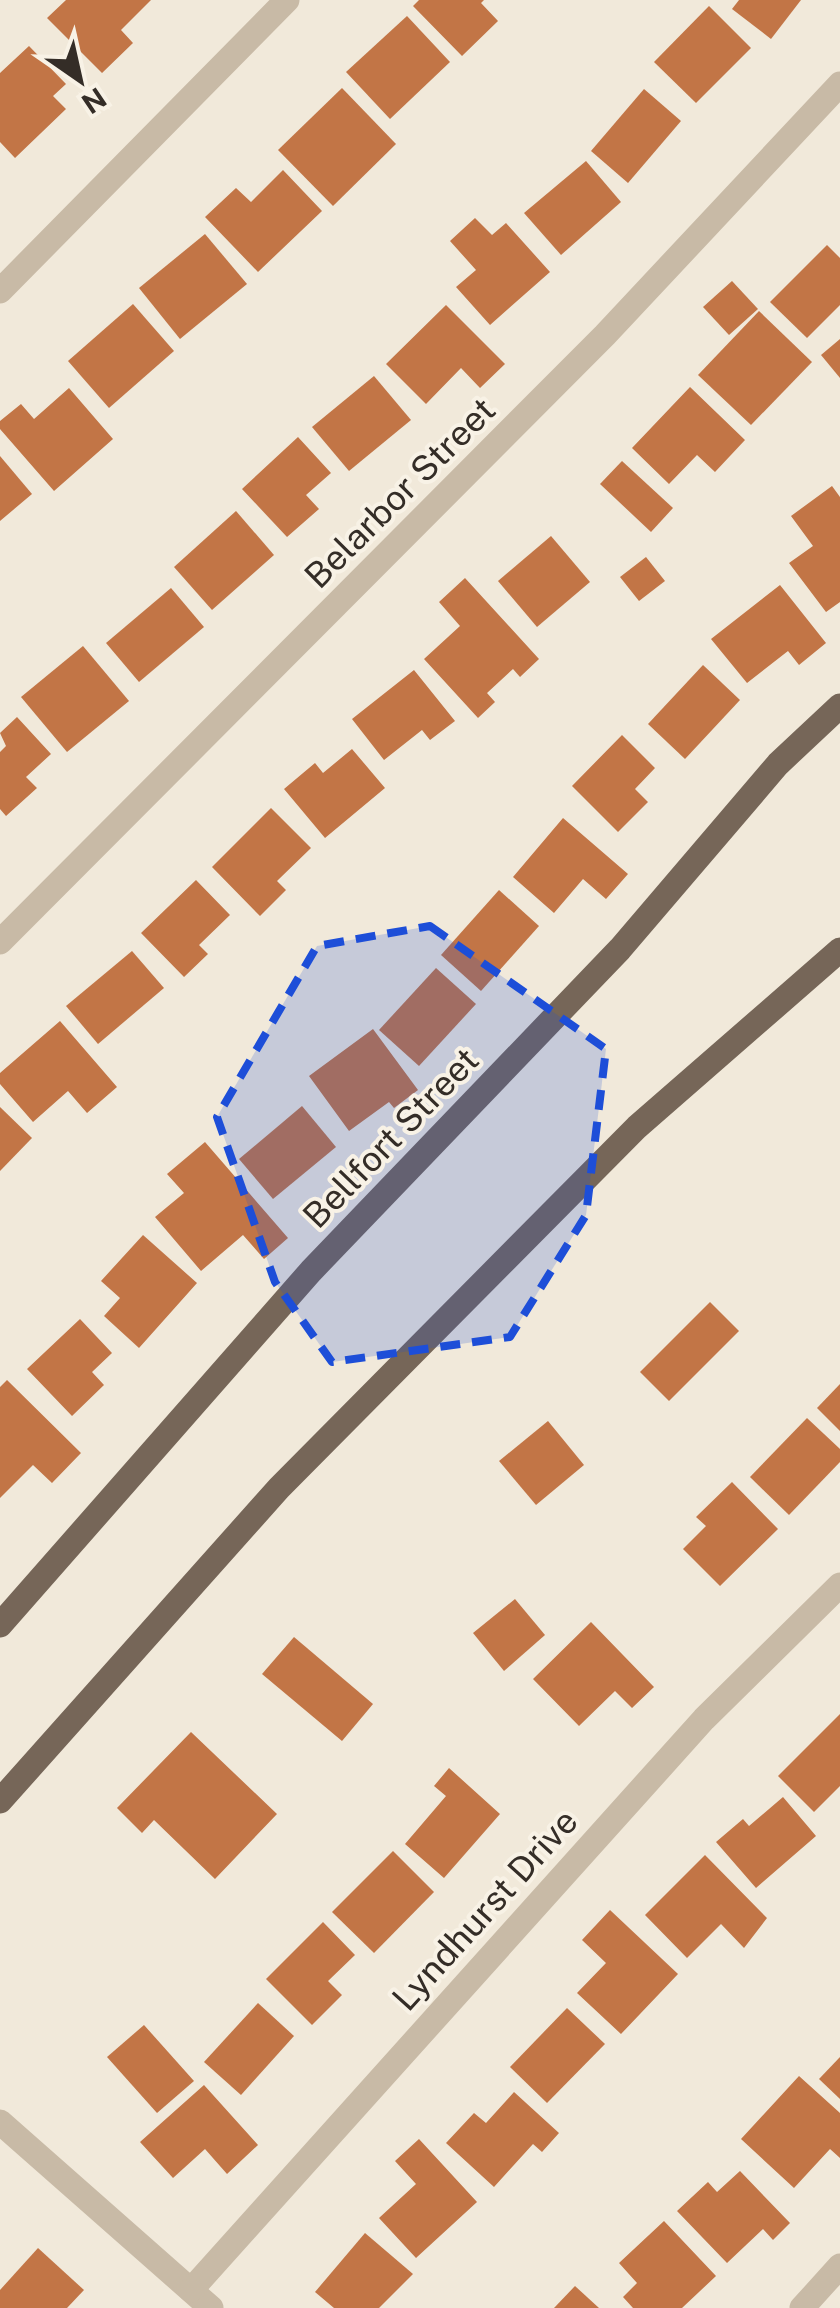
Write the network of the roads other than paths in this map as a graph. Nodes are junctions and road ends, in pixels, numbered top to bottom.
1 (287, 0) edge
2 (840, 84) edge
3 (0, 291) edge
4 (840, 706) edge
5 (0, 942) edge
6 (840, 950) edge
7 (840, 1585) edge
8 (0, 1625) edge
9 (0, 1801) edge
10 (0, 2122) edge
11 (840, 2266) edge
12 (192, 2290) junction
13 (212, 2308) edge
14 (802, 2308) edge

1 - 3 street
2 - 5 street, Belarbor Street
4 - 8 main road, Bellfort Street
6 - 9 main road
7 - 12 street, Lyndhurst Drive
10 - 12 street
11 - 14 street
12 - 13 street

